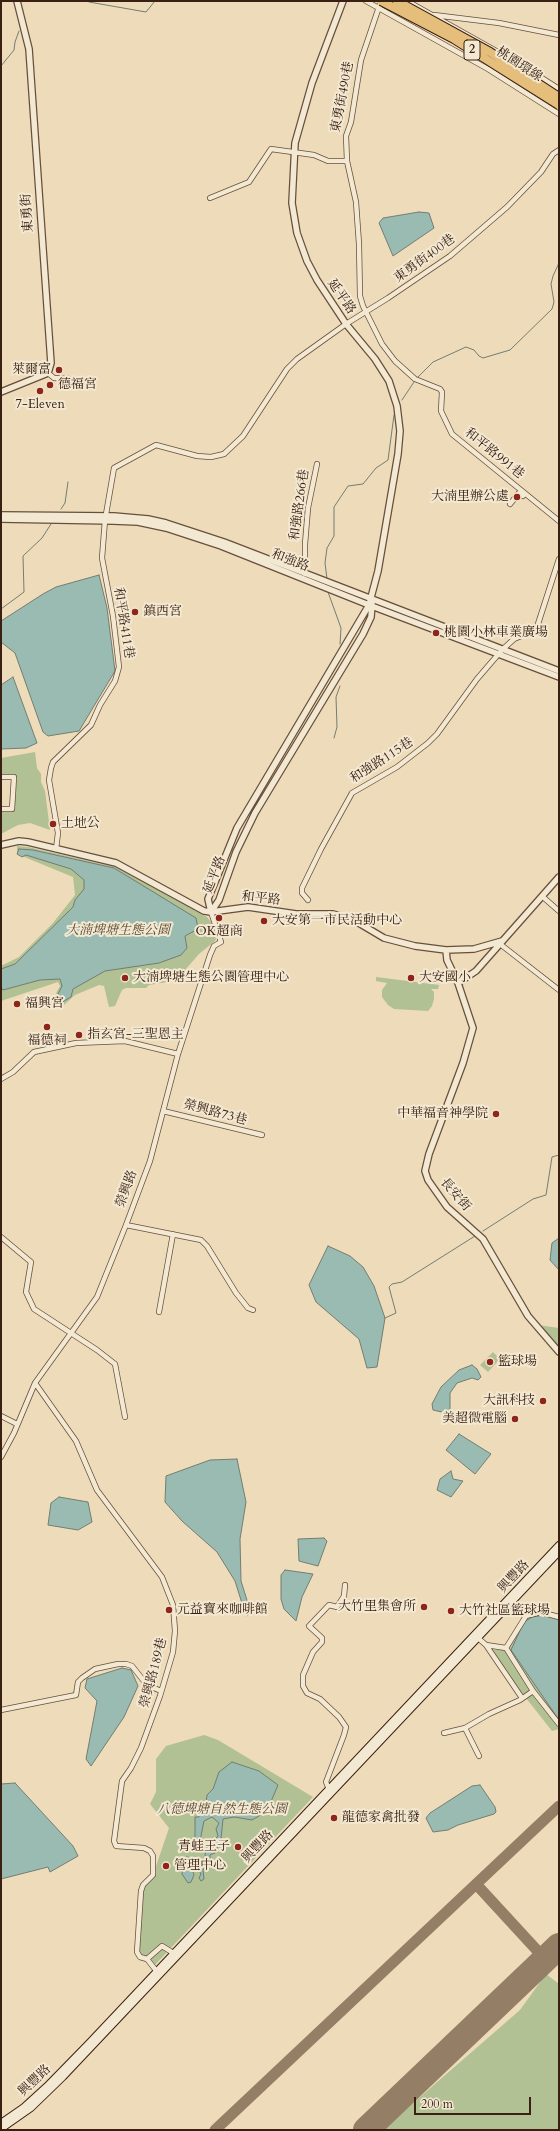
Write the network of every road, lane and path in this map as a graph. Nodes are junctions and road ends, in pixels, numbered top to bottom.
1 (17, 1) edge
2 (342, 1) edge
3 (366, 1) edge
4 (397, 1) edge
5 (408, 1) edge
6 (380, 3) edge
7 (432, 15) junction
8 (559, 35) edge
9 (498, 52) junction
10 (488, 69) junction
11 (559, 89) edge
12 (559, 97) edge
13 (559, 105) edge
14 (559, 114) edge
15 (559, 150) edge
16 (294, 152) junction
17 (347, 161) junction
18 (210, 198) dead end
19 (367, 312) junction
20 (346, 324) junction
21 (48, 373) junction
22 (87, 380) dead end
23 (1, 392) edge
24 (243, 436) joint
25 (317, 464) dead end
26 (527, 499) dead end
27 (510, 504) dead end
28 (1, 515) edge
29 (106, 518) junction
30 (1, 520) edge
31 (559, 521) edge
32 (559, 559) edge
33 (304, 576) junction
34 (371, 604) junction
35 (500, 652) junction
36 (559, 671) edge
37 (559, 677) edge
38 (1, 777) edge
39 (1, 809) edge
40 (1, 845) edge
41 (56, 849) junction
42 (559, 877) edge
43 (543, 897) junction
44 (308, 900) dead end
45 (559, 911) edge
46 (211, 912) junction
47 (501, 942) junction
48 (446, 950) junction
49 (458, 983) junction
50 (559, 990) edge
51 (178, 1054) junction
52 (1, 1079) edge
53 (163, 1111) junction
54 (262, 1135) dead end
55 (126, 1225) junction
56 (173, 1234) junction
57 (4, 1239) edge
58 (253, 1310) dead end
59 (158, 1312) dead end
60 (71, 1334) junction
61 (559, 1352) edge
62 (35, 1383) junction
63 (1, 1416) edge
64 (126, 1417) dead end
65 (18, 1424) junction
66 (1, 1457) edge
67 (559, 1545) edge
68 (559, 1552) edge
69 (345, 1585) dead end
70 (559, 1617) edge
71 (478, 1638) junction
72 (486, 1645) junction
73 (506, 1648) junction
74 (161, 1691) junction
75 (533, 1691) junction
76 (522, 1698) junction
77 (1, 1710) edge
78 (559, 1724) edge
79 (465, 1728) junction
80 (444, 1733) dead end
81 (479, 1756) dead end
82 (329, 1791) junction
83 (176, 1954) junction
84 (147, 1960) junction
85 (158, 1973) junction
86 (1, 2123) edge
87 (1, 2129) edge

1 - 21 street, 東勇街
2 - 16 street, 延平路
3 - 6 street
4 - 12 highway, 桃園環線 / 2, bridge
5 - 7 street
6 - 10 street
6 - 13 highway, 桃園環線 / 2, bridge
6 - 17 street, 東勇街490巷
7 - 8 street
7 - 9 street
9 - 10 street
9 - 11 street
10 - 14 street
15 - 19 street, 東勇街400巷
16 - 17 street
16 - 18 street
16 - 20 street, 延平路
17 - 19 street, 東勇街490巷
19 - 20 street, 東勇街400巷
19 - 31 street, 和平路991巷
20 - 24 street, 東勇街400巷
20 - 34 street, 延平路
21 - 22 street
21 - 23 street
24 - 29 street, 和平路411巷
25 - 33 street, 和強路266巷
26 - 27 street
28 - 29 street, 和強路
29 - 30 street, 和強路
29 - 33 street, 和強路
29 - 41 street, 和平路411巷
32 - 35 street
33 - 34 street, 和強路
34 - 35 street, 和強路
34 - 46 street, 延平路
34 - 46 street, 延平路
35 - 36 street, 和強路
35 - 37 street, 和強路
35 - 44 street, 和強路115巷
38 - 39 street
40 - 41 street, 和平路
41 - 46 street, 和平路
42 - 43 street
43 - 45 street
43 - 47 street
46 - 48 street, 和平路
46 - 51 street, 榮興路
47 - 48 street, 和平路
47 - 49 street
47 - 50 street
48 - 49 street, 長安街
49 - 61 street, 長安街
51 - 52 street
51 - 53 street, 榮興路
53 - 54 street, 榮興路73巷
53 - 55 street, 榮興路
55 - 56 street
55 - 60 street, 榮興路
56 - 58 street
56 - 59 street
57 - 60 street
60 - 62 street, 榮興路
60 - 64 street
62 - 65 street, 榮興路
62 - 74 street, 榮興路189巷
63 - 65 street
65 - 66 street, 榮興路
67 - 82 main road, 興豐路
68 - 71 main road, 興豐路
69 - 82 street
70 - 73 street
71 - 72 street
71 - 82 main road, 興豐路
72 - 73 street
72 - 76 street
73 - 75 street
74 - 77 street
74 - 84 street, 榮興路189巷
75 - 76 street
75 - 78 street
76 - 79 street
79 - 80 street
79 - 81 street
82 - 83 main road, 興豐路
83 - 84 street
83 - 85 main road, 興豐路
84 - 85 street
85 - 86 main road, 興豐路
85 - 87 main road, 興豐路

